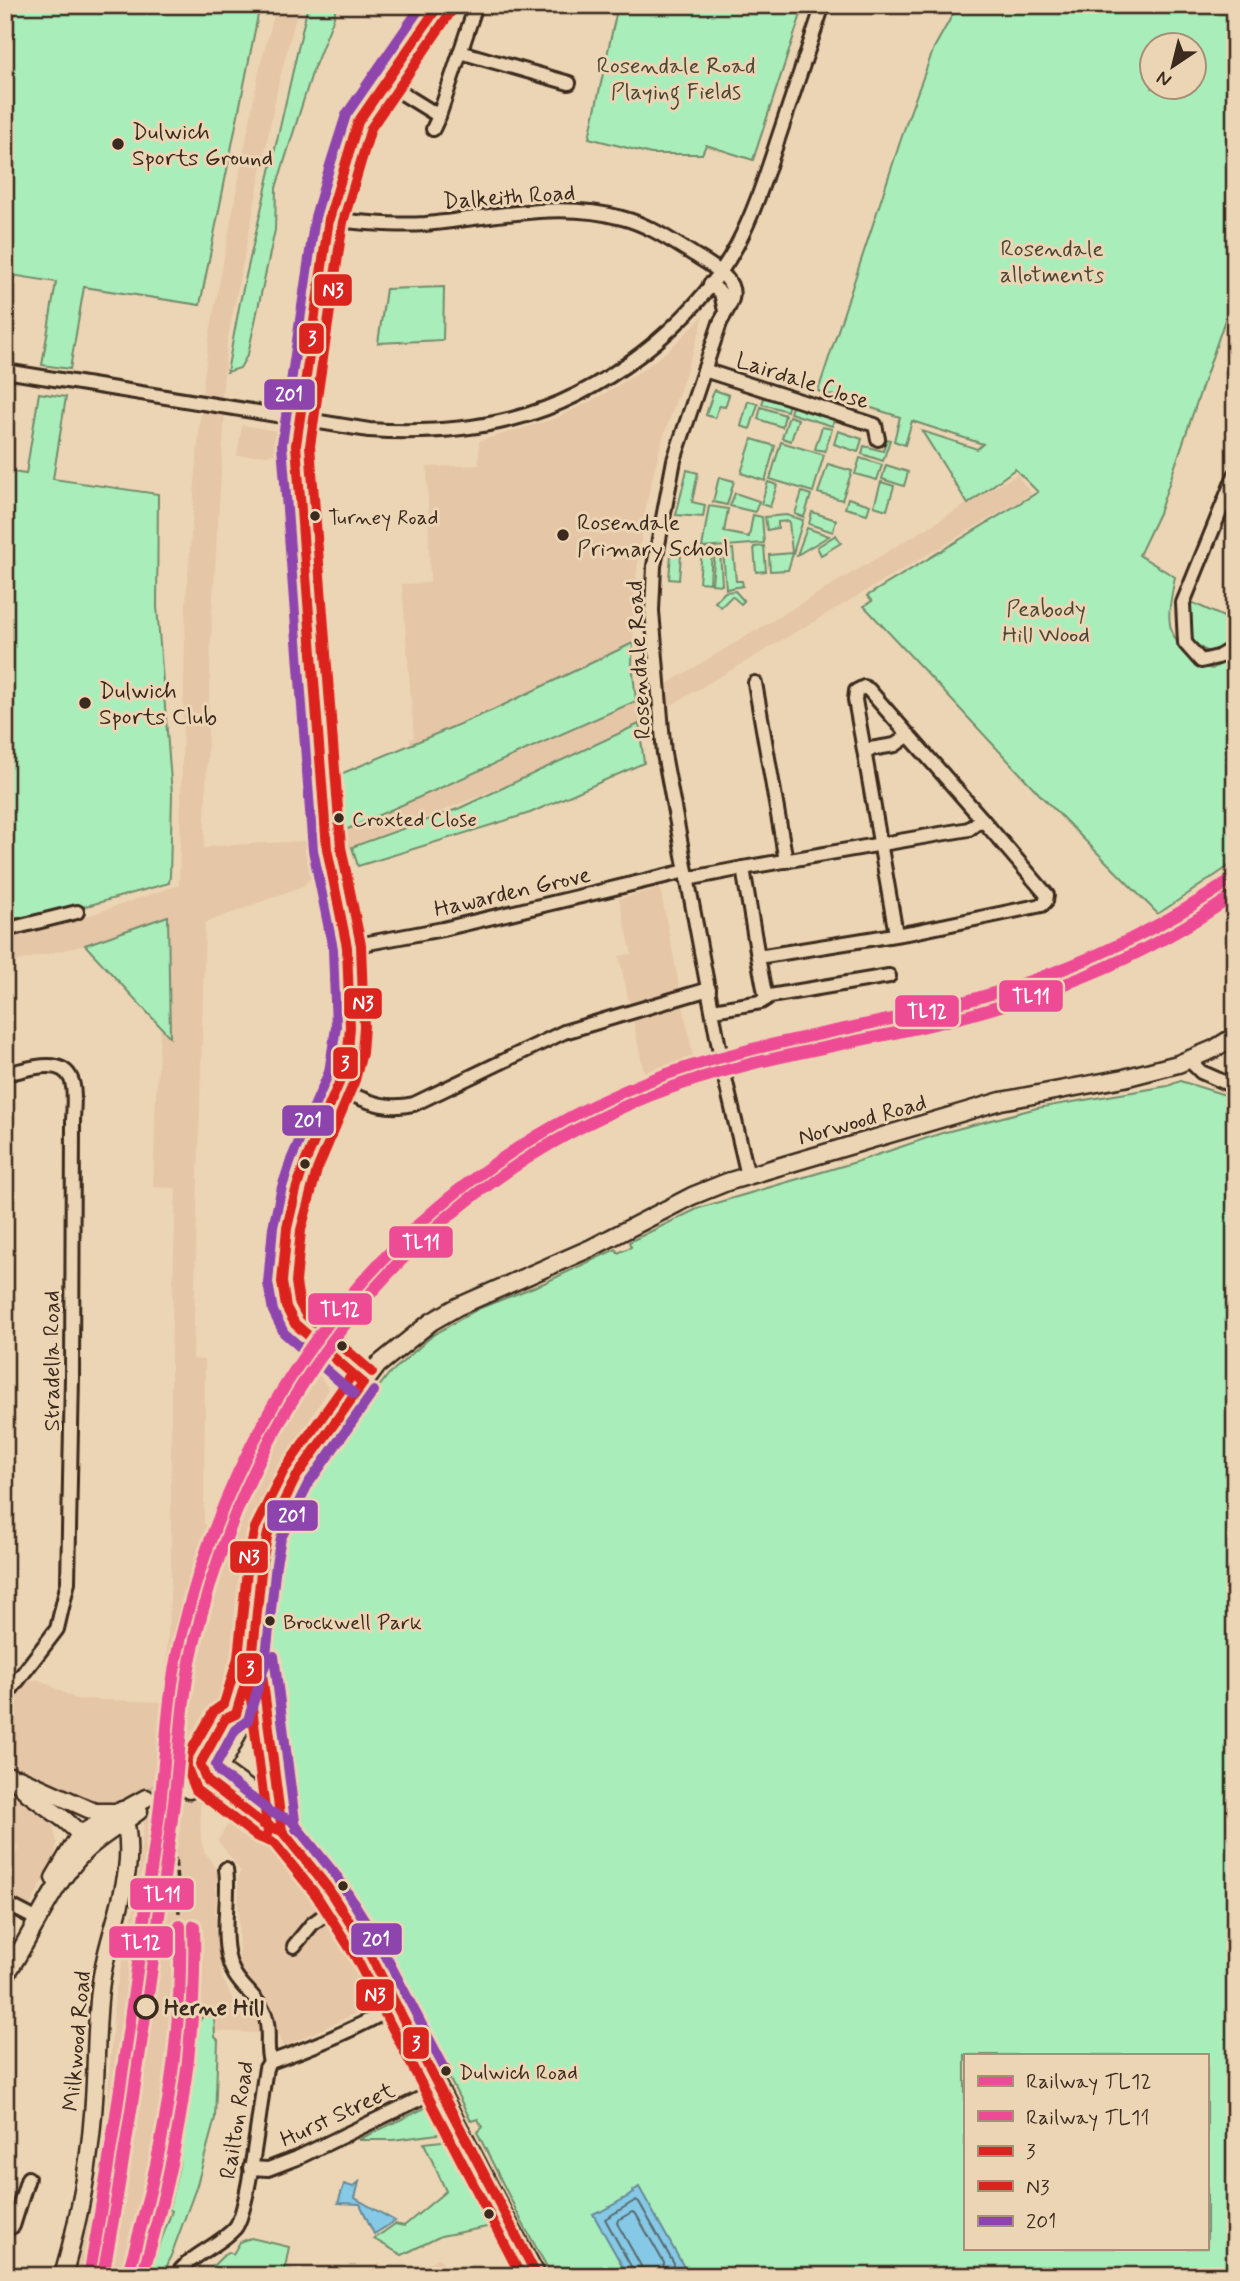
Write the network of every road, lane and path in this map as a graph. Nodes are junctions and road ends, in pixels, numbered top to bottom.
1 (439, 5) edge
2 (476, 5) edge
3 (823, 5) edge
4 (460, 52) junction
5 (384, 82) junction
6 (569, 83) dead end
7 (439, 116) junction
8 (433, 130) dead end
9 (329, 219) junction
10 (719, 272) junction
11 (709, 284) junction
12 (725, 311) junction
13 (704, 370) junction
14 (5, 371) edge
15 (298, 420) junction
16 (878, 439) dead end
17 (1235, 475) edge
18 (1235, 647) edge
19 (755, 683) dead end
20 (909, 736) junction
21 (864, 750) junction
22 (982, 819) junction
23 (880, 844) junction
24 (786, 861) junction
25 (743, 868) junction
26 (686, 875) junction
27 (77, 912) dead end
28 (5, 930) edge
29 (896, 934) junction
30 (347, 947) junction
31 (758, 957) junction
32 (889, 976) dead end
33 (709, 989) junction
34 (766, 999) junction
35 (713, 1010) junction
36 (1235, 1036) edge
37 (1189, 1060) junction
38 (5, 1074) edge
39 (1235, 1087) edge
40 (338, 1089) junction
41 (748, 1176) junction
42 (363, 1382) junction
43 (254, 1643) junction
44 (5, 1697) edge
45 (236, 1714) junction
46 (195, 1768) junction
47 (219, 1768) junction
48 (8, 1774) edge
49 (207, 1781) junction
50 (189, 1790) tunnel mouth
51 (131, 1811) junction
52 (75, 1830) junction
53 (282, 1831) junction
54 (226, 1869) dead end
55 (5, 1903) edge
56 (338, 1905) junction
57 (39, 1914) junction
58 (294, 1946) dead end
59 (5, 1976) edge
60 (397, 2005) junction
61 (270, 2062) junction
62 (440, 2089) junction
63 (250, 2168) junction
64 (28, 2178) dead end
65 (5, 2230) edge
66 (63, 2276) edge
67 (176, 2276) edge
68 (537, 2276) edge

1 - 5 main road
2 - 4 street
3 - 10 street
4 - 6 street
4 - 7 street
5 - 7 street
5 - 9 main road
7 - 8 street
9 - 10 street, Dalkeith Road
9 - 15 main road
10 - 11 street
10 - 12 street, Rosendale Road
11 - 12 street
11 - 15 street
12 - 13 street, Rosendale Road
13 - 16 street, Lairdale Close
13 - 26 street, Rosendale Road
14 - 15 street
15 - 30 main road
17 - 18 street
19 - 24 street
20 - 21 street
20 - 21 street
20 - 22 street
21 - 23 street
22 - 23 street, Hawarden Grove
22 - 29 street
23 - 24 street, Hawarden Grove
23 - 29 street
24 - 25 street, Hawarden Grove
25 - 26 street, Hawarden Grove
25 - 31 street
26 - 30 street, Hawarden Grove
26 - 33 street, Rosendale Road
27 - 28 street
29 - 31 street
30 - 40 main road
31 - 34 street
32 - 34 street
33 - 35 street, Rosendale Road
33 - 40 street
34 - 35 street
35 - 41 street, Rosendale Road
36 - 37 main road, Norwood Road
37 - 39 street
37 - 41 main road, Norwood Road
38 - 44 street, Stradella Road
40 - 42 main road
41 - 42 main road, Norwood Road
42 - 43 main road, Norwood Road
43 - 45 main road, Norwood Road
43 - 53 main road
45 - 46 main road, Norwood Road
45 - 47 main road, Norwood Road
46 - 47 main road
46 - 49 main road
47 - 49 main road, Norwood Road
47 - 53 main road
48 - 51 main road
48 - 52 main road
49 - 50 main road
49 - 53 main road
51 - 52 main road
51 - 57 main road
51 - 66 main road, Milkwood Road
52 - 57 main road
53 - 56 main road
54 - 61 street, Railton Road
55 - 57 street
56 - 58 street
56 - 60 main road
57 - 59 main road
60 - 61 street
60 - 62 main road
61 - 63 street, Railton Road
62 - 63 street, Hurst Street
62 - 68 main road
63 - 67 street, Railton Road
64 - 65 street

